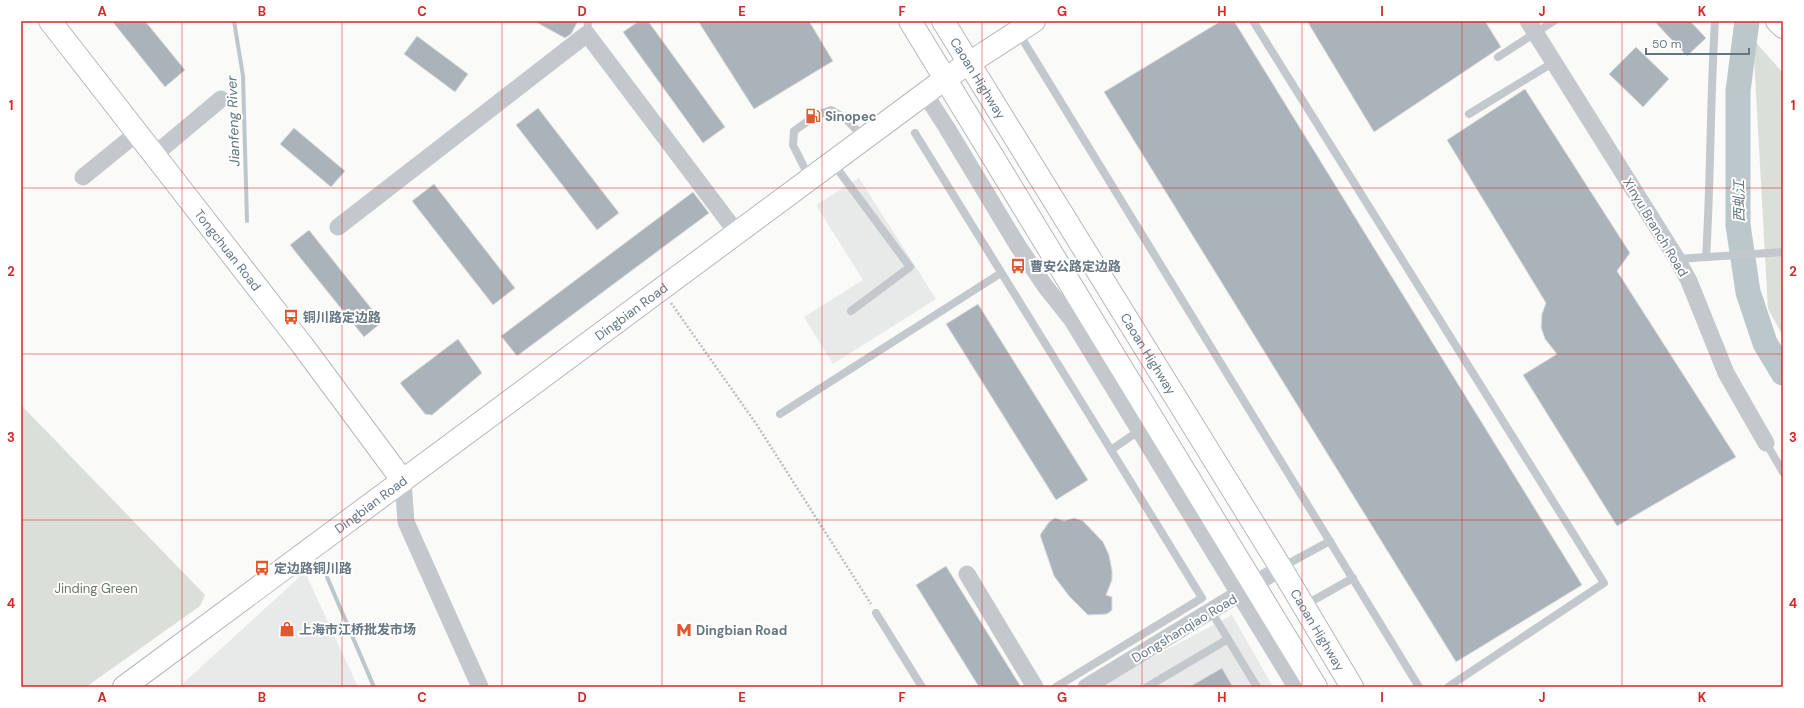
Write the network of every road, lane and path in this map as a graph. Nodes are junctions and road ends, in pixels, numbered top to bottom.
1 (50, 21) edge
2 (910, 21) edge
3 (943, 21) edge
4 (1253, 21) edge
5 (1554, 21) edge
6 (1715, 21) edge
7 (1777, 21) edge
8 (1026, 26) edge
9 (1532, 27) edge
10 (1783, 27) edge
11 (587, 28) edge
12 (1498, 57) dead end
13 (1554, 62) junction
14 (969, 63) junction
15 (946, 78) junction
16 (925, 94) junction
17 (221, 99) dead end
18 (1468, 114) dead end
19 (137, 132) junction
20 (915, 133) dead end
21 (864, 139) junction
22 (154, 155) junction
23 (833, 162) junction
24 (83, 177) dead end
25 (810, 179) junction
26 (338, 228) dead end
27 (737, 233) junction
28 (1783, 252) edge
29 (1710, 257) junction
30 (1677, 259) junction
31 (1001, 273) junction
32 (662, 289) junction
33 (851, 311) dead end
34 (780, 414) dead end
35 (1146, 426) junction
36 (1766, 443) joint
37 (1111, 450) junction
38 (1783, 472) edge
39 (403, 481) junction
40 (1330, 541) junction
41 (1281, 568) junction
42 (967, 574) dead end
43 (1353, 578) junction
44 (1246, 590) junction
45 (1207, 604) junction
46 (1303, 607) junction
47 (876, 613) joint
48 (1228, 639) junction
49 (124, 687) edge
50 (480, 687) edge
51 (922, 687) edge
52 (1035, 687) edge
53 (1056, 687) edge
54 (1086, 687) edge
55 (1147, 687) edge
56 (1257, 687) edge
57 (1296, 687) edge
58 (1316, 687) edge
59 (1352, 687) edge
60 (1419, 687) edge
61 (1448, 687) edge

1 - 19 main road, Tongchuan Road
2 - 15 main road
3 - 14 main road, Caoan Highway
4 - 61 lane
5 - 9 lane
6 - 29 lane
7 - 10 main road
8 - 14 main road, Dingbian Road
8 - 40 lane
9 - 12 lane
9 - 13 street, Xinyu Branch Road
11 - 26 street
11 - 27 street
13 - 18 lane
13 - 30 street, Xinyu Branch Road
14 - 15 main road, Dingbian Road
14 - 41 main road, Caoan Highway
15 - 16 main road, Dingbian Road
15 - 35 main road
16 - 21 main road, Dingbian Road
16 - 35 street
17 - 22 street
19 - 22 main road, Tongchuan Road
19 - 24 street
20 - 31 lane
21 - 23 main road, Dingbian Road
21 - 25 lane
22 - 39 main road, Tongchuan Road
23 - 25 main road, Dingbian Road
23 - 33 lane
25 - 27 main road, Dingbian Road
27 - 32 main road, Dingbian Road
28 - 29 lane
29 - 30 lane
30 - 36 street, Xinyu Branch Road
31 - 34 lane
31 - 37 lane
32 - 39 main road, Dingbian Road
32 - 47 path
35 - 37 lane
35 - 44 main road
36 - 38 lane
37 - 45 lane
39 - 49 main road, Dingbian Road
39 - 50 street
40 - 41 lane
40 - 43 lane
41 - 44 street, Dongshanqiao Road
41 - 46 main road, Caoan Highway
42 - 52 street
43 - 46 lane
43 - 60 lane
44 - 45 street, Dongshanqiao Road
44 - 57 street
44 - 58 main road
45 - 48 lane
45 - 53 lane
45 - 54 street, Dongshanqiao Road
46 - 59 main road, Caoan Highway
47 - 51 lane
48 - 55 lane
48 - 56 lane

